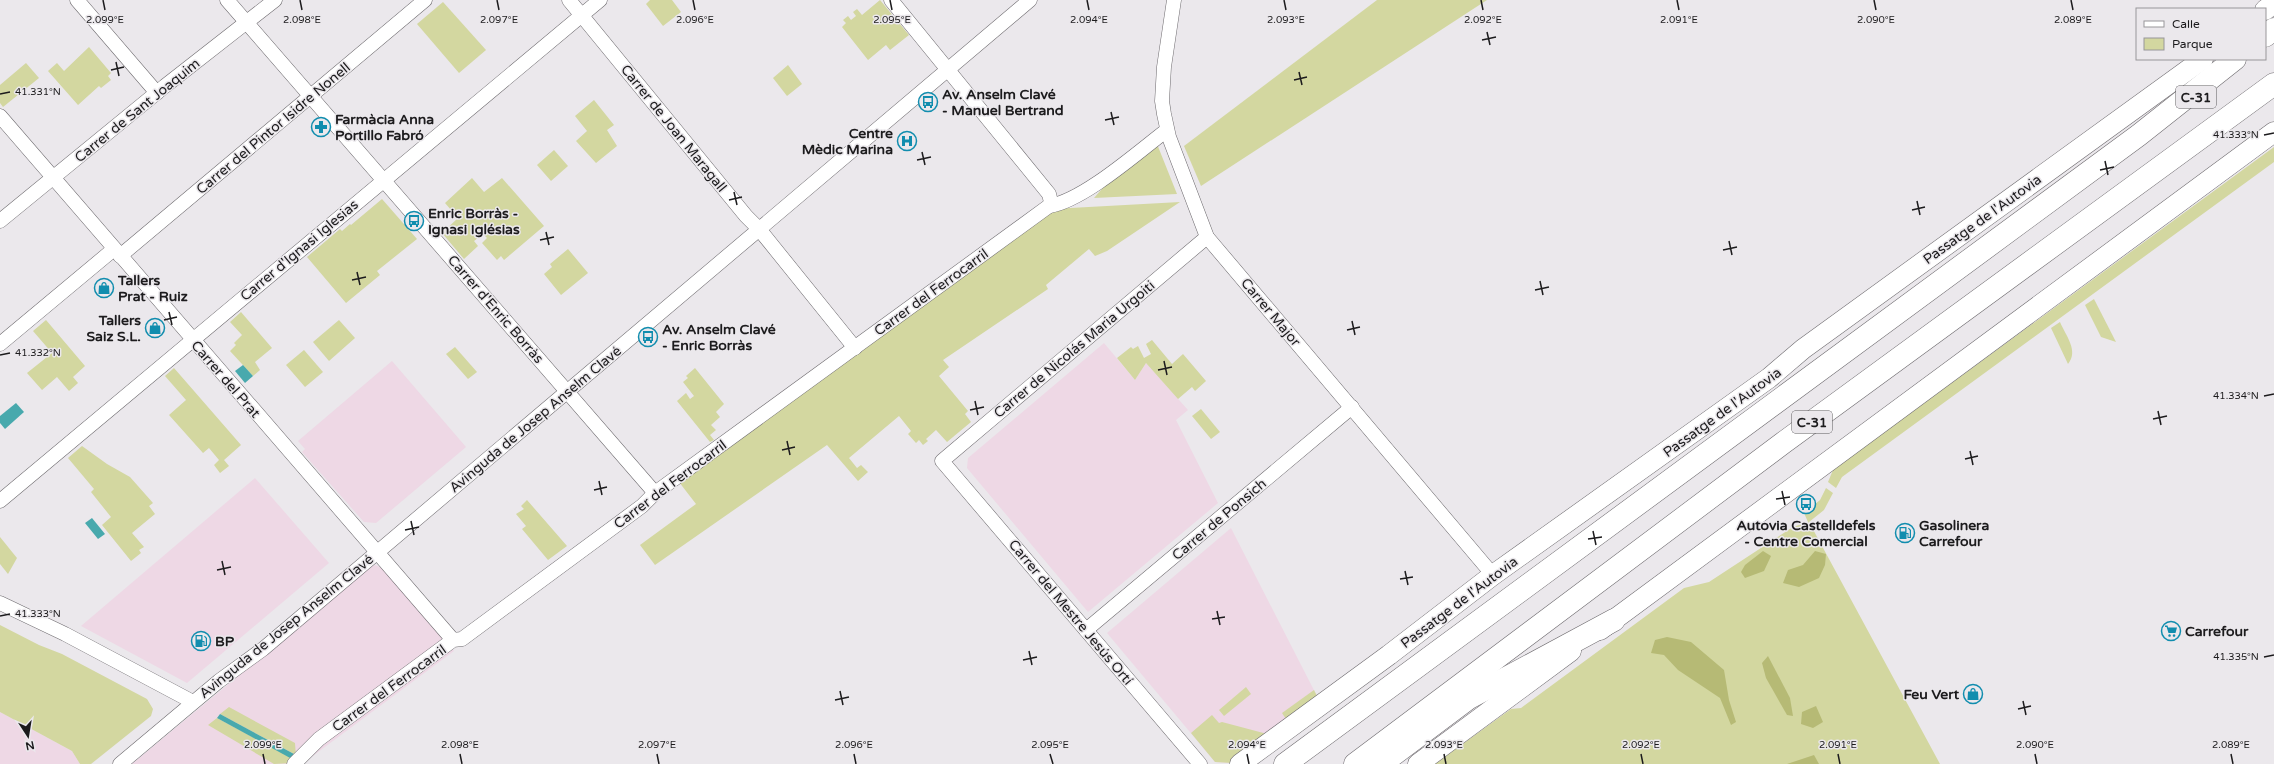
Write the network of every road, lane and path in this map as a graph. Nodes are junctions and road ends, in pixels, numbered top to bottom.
1 (77, 0) edge
2 (227, 0) edge
3 (275, 0) edge
4 (425, 0) edge
5 (569, 0) edge
6 (600, 0) edge
7 (891, 0) edge
8 (1030, 0) edge
9 (1174, 0) edge
10 (2274, 3) edge
11 (2266, 9) edge
12 (581, 15) junction
13 (247, 23) junction
14 (2274, 29) edge
15 (2266, 35) edge
16 (2202, 60) edge
17 (2235, 60) edge
18 (2252, 60) edge
19 (947, 70) junction
20 (2274, 84) edge
21 (157, 93) junction
22 (311, 96) junction
23 (0, 116) edge
24 (2274, 132) edge
25 (1168, 134) junction
26 (2139, 135) junction
27 (53, 178) junction
28 (383, 179) junction
29 (1050, 204) junction
30 (0, 222) edge
31 (760, 229) junction
32 (1207, 237) junction
33 (117, 253) junction
34 (192, 340) junction
35 (0, 344) edge
36 (855, 348) junction
37 (568, 391) junction
38 (1352, 407) junction
39 (942, 462) joint
40 (655, 493) junction
41 (0, 501) edge
42 (377, 552) junction
43 (1493, 575) junction
44 (0, 603) edge
45 (1614, 620) junction
46 (1086, 630) junction
47 (453, 640) junction
48 (193, 702) junction
49 (120, 764) edge
50 (294, 764) edge
51 (1200, 764) edge
52 (1240, 764) edge
53 (1285, 764) edge
54 (1355, 764) edge
55 (1381, 764) edge
56 (1418, 764) edge

1 - 21 street
2 - 13 street, Carrer d'Enric Borràs
3 - 13 street, Carrer de Sant Joaquim
4 - 22 street, Carrer del Pintor Isidre Nonell
5 - 12 street, Carrer de Joan Maragall
6 - 12 street, Carrer d'Ignasi Iglesias
7 - 19 street
8 - 19 street, Avinguda de Josep Anselm Clavé
9 - 25 street, Carrer Major
10 - 11 street
12 - 28 street, Carrer d'Ignasi Iglesias
12 - 31 street, Carrer de Joan Maragall
13 - 21 street, Carrer de Sant Joaquim
13 - 22 street, Carrer d'Enric Borràs
14 - 15 highway
16 - 43 street, Passatge de l'Autovia
17 - 26 highway
18 - 26 highway, C-31
19 - 29 street
19 - 31 street, Avinguda de Josep Anselm Clavé
20 - 54 highway, C-31
21 - 27 street, Carrer de Sant Joaquim
22 - 28 street, Carrer d'Enric Borràs
22 - 33 street, Carrer del Pintor Isidre Nonell
23 - 27 street, Carrer del Prat
24 - 45 street
25 - 29 street, Carrer del Ferrocarril
25 - 32 street, Carrer Major
26 - 53 highway, C-31
27 - 30 street, Carrer de Sant Joaquim
27 - 33 street, Carrer del Prat
28 - 34 street, Carrer d'Ignasi Iglesias
28 - 37 street, Carrer d'Enric Borràs
29 - 36 street, Carrer del Ferrocarril
31 - 36 street, Carrer de Joan Maragall
31 - 37 street, Avinguda de Josep Anselm Clavé
32 - 38 street, Carrer Major
32 - 39 street, Carrer de Nicolás Maria Urgoiti
33 - 34 street, Carrer del Prat
33 - 35 street, Carrer del Pintor Isidre Nonell
34 - 41 street, Carrer d'Ignasi Iglesias
34 - 42 street, Carrer del Prat
36 - 40 street, Carrer del Ferrocarril
37 - 40 street, Carrer d'Enric Borràs
37 - 42 street, Avinguda de Josep Anselm Clavé
38 - 43 street, Carrer Major
38 - 46 street, Carrer de Ponsich
39 - 46 street, Carrer del Mestre Jesús Ortí
40 - 47 street, Carrer del Ferrocarril
42 - 47 street, Carrer del Prat
42 - 48 street, Avinguda de Josep Anselm Clavé
43 - 52 street, Passatge de l'Autovia
44 - 48 street
45 - 55 highway
45 - 56 street
46 - 51 street, Carrer del Mestre Jesús Ortí
47 - 50 street, Carrer del Ferrocarril
48 - 49 street, Avinguda de Josep Anselm Clavé

